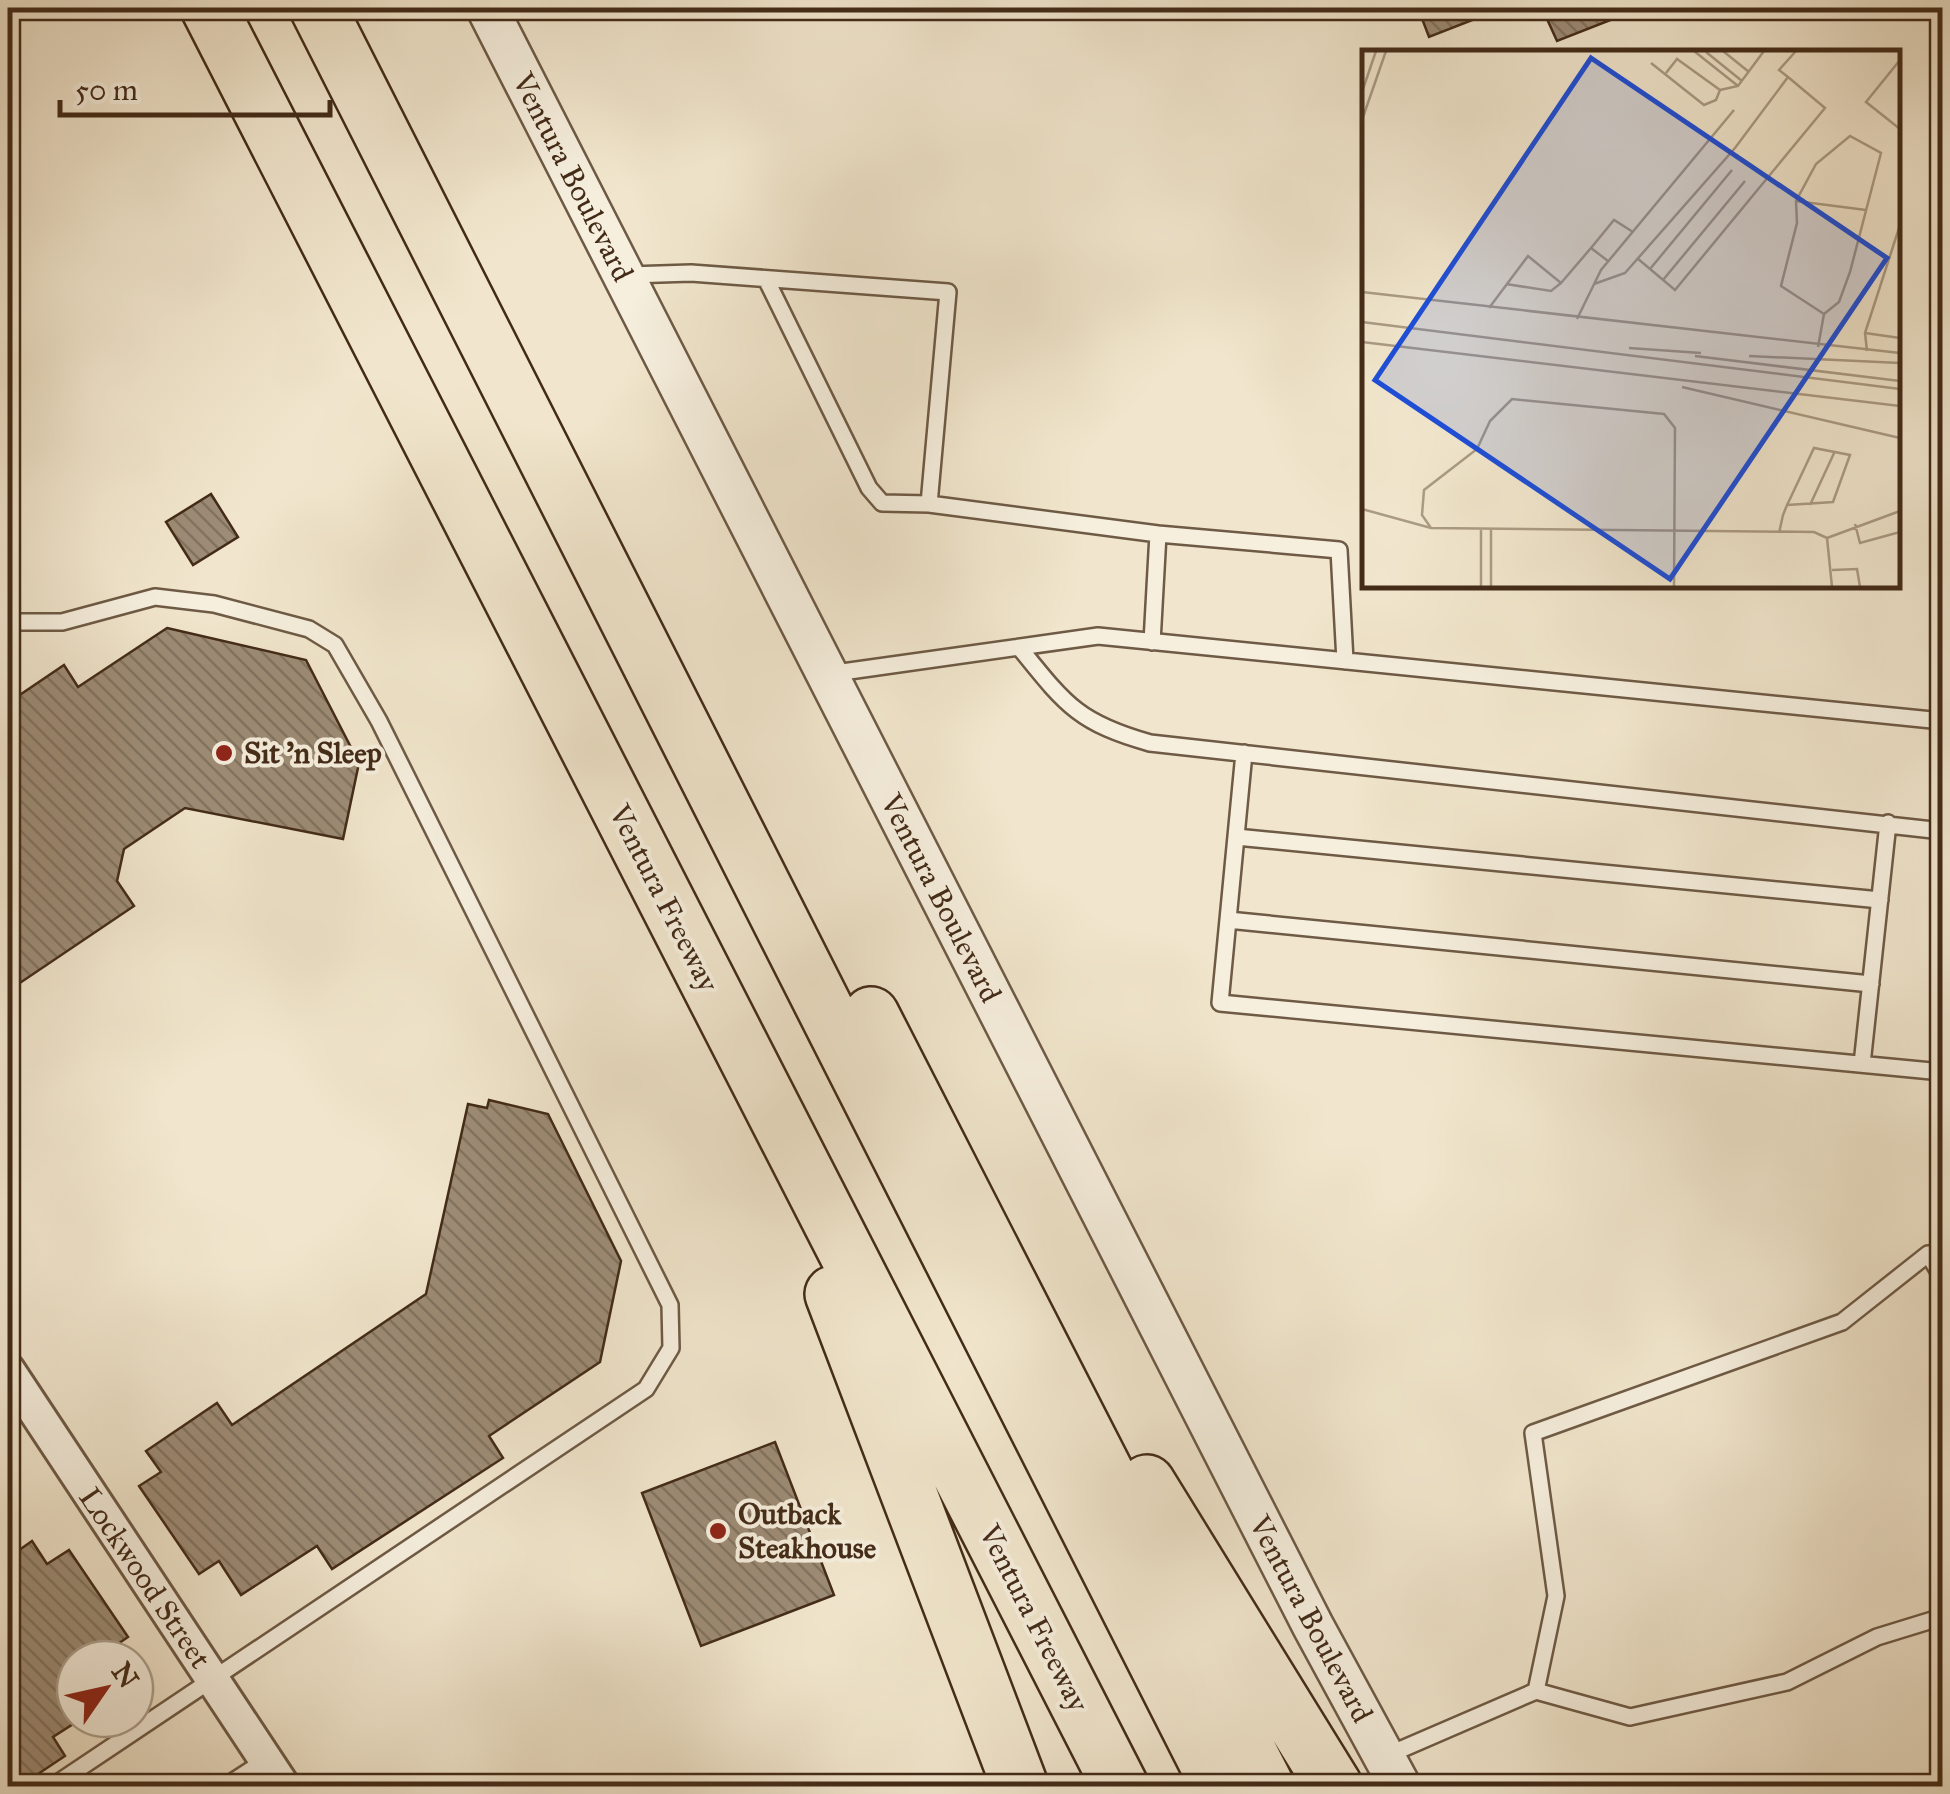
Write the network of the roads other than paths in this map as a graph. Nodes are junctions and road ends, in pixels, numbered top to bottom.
1 (209, 8) edge
2 (318, 8) edge
3 (487, 8) edge
4 (624, 275) junction
5 (766, 278) junction
6 (546, 458) junction
7 (930, 504) junction
8 (1158, 534) junction
9 (8, 622) edge
10 (1152, 642) junction
11 (1019, 647) junction
12 (1345, 661) junction
13 (826, 674) junction
14 (1942, 721) edge
15 (1244, 753) junction
16 (1888, 823) junction
17 (1942, 830) edge
18 (1236, 838) junction
19 (1880, 900) junction
20 (1228, 920) junction
21 (848, 970) junction
22 (1871, 984) junction
23 (740, 1048) junction
24 (1862, 1064) junction
25 (1942, 1072) edge
26 (1935, 1254) edge
27 (1942, 1276) edge
28 (8, 1370) edge
29 (1942, 1617) edge
30 (214, 1682) junction
31 (1536, 1691) junction
32 (1392, 1772) edge
33 (274, 1773) edge
34 (53, 1786) edge
35 (226, 1786) edge
36 (1020, 1786) edge
37 (1120, 1786) edge
38 (1219, 1786) edge
39 (1266, 1786) edge
40 (1334, 1786) edge

1 - 23 highway, Ventura Freeway
2 - 6 highway
3 - 4 street, Ventura Boulevard
4 - 5 lane
4 - 13 street, Ventura Boulevard
5 - 7 lane
5 - 7 lane
6 - 21 highway
6 - 38 highway
7 - 8 lane
8 - 10 lane
8 - 12 lane
9 - 30 lane
10 - 11 lane
10 - 12 lane
11 - 13 lane
11 - 15 lane
12 - 14 lane
13 - 32 street, Ventura Boulevard
15 - 16 lane
15 - 18 lane
16 - 17 lane
16 - 19 lane
18 - 19 lane
18 - 20 lane
19 - 22 lane
20 - 22 lane
20 - 24 lane
21 - 39 highway
21 - 40 highway
22 - 24 lane
23 - 36 highway
23 - 37 highway, Ventura Freeway
24 - 25 lane
26 - 27 lane
26 - 31 lane
28 - 30 street, Lockwood Street
29 - 31 lane
30 - 33 street, Lockwood Street
30 - 34 lane
31 - 32 lane
33 - 35 lane

